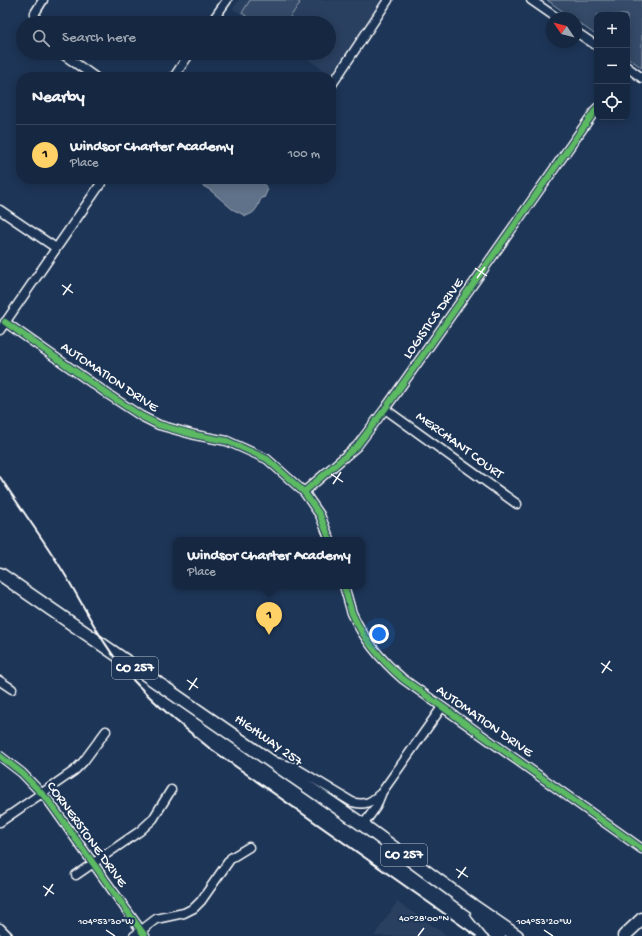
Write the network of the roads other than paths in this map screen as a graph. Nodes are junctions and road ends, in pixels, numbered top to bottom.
1 (44, 0) edge
2 (227, 0) edge
3 (388, 0) edge
4 (531, 0) edge
5 (548, 12) edge
6 (35, 16) edge
7 (216, 16) edge
8 (582, 36) edge
9 (594, 44) edge
10 (71, 60) edge
11 (185, 60) edge
12 (630, 69) edge
13 (88, 72) edge
14 (177, 72) edge
15 (336, 78) edge
16 (642, 78) edge
17 (594, 112) edge
18 (101, 184) edge
19 (0, 210) edge
20 (56, 248) junction
21 (5, 322) junction
22 (0, 330) edge
23 (385, 409) junction
24 (304, 492) junction
25 (517, 504) dead end
26 (329, 537) edge
27 (0, 574) edge
28 (345, 589) edge
29 (0, 681) edge
30 (12, 689) dead end
31 (442, 707) junction
32 (106, 731) dead end
33 (0, 756) edge
34 (270, 761) junction
35 (171, 790) dead end
36 (382, 792) junction
37 (42, 794) junction
38 (0, 822) edge
39 (363, 825) junction
40 (249, 846) dead end
41 (642, 849) edge
42 (93, 863) junction
43 (76, 875) dead end
44 (469, 903) junction
45 (642, 919) edge
46 (0, 928) edge
47 (140, 934) edge
48 (518, 935) edge
49 (8, 936) edge
50 (499, 936) edge
51 (624, 936) edge

1 - 6 street
2 - 7 street
3 - 15 street
4 - 5 street
8 - 9 street
10 - 13 street
11 - 14 street
12 - 16 street
17 - 23 street, LOGISTICS DRIVE
18 - 20 street
19 - 20 street
20 - 21 street
21 - 22 street
21 - 24 street, AUTOMATION DRIVE
23 - 24 street, LOGISTICS DRIVE
23 - 25 street, MERCHANT COURT
24 - 26 street, AUTOMATION DRIVE
27 - 34 main road, HIGHWAY 257 / CO 257
28 - 31 street, AUTOMATION DRIVE
29 - 30 street
31 - 36 street
31 - 41 street, AUTOMATION DRIVE
32 - 37 street
33 - 37 street, CORNERSTONE DRIVE
34 - 36 street
34 - 39 main road, HIGHWAY 257 / CO 257
35 - 42 street
36 - 39 street
37 - 38 street
37 - 42 street, CORNERSTONE DRIVE
39 - 44 main road, HIGHWAY 257 / CO 257
40 - 47 street
42 - 43 street
42 - 47 street, CORNERSTONE DRIVE
44 - 48 main road, HIGHWAY 257 / CO 257
44 - 50 main road
45 - 51 main road
46 - 49 street

